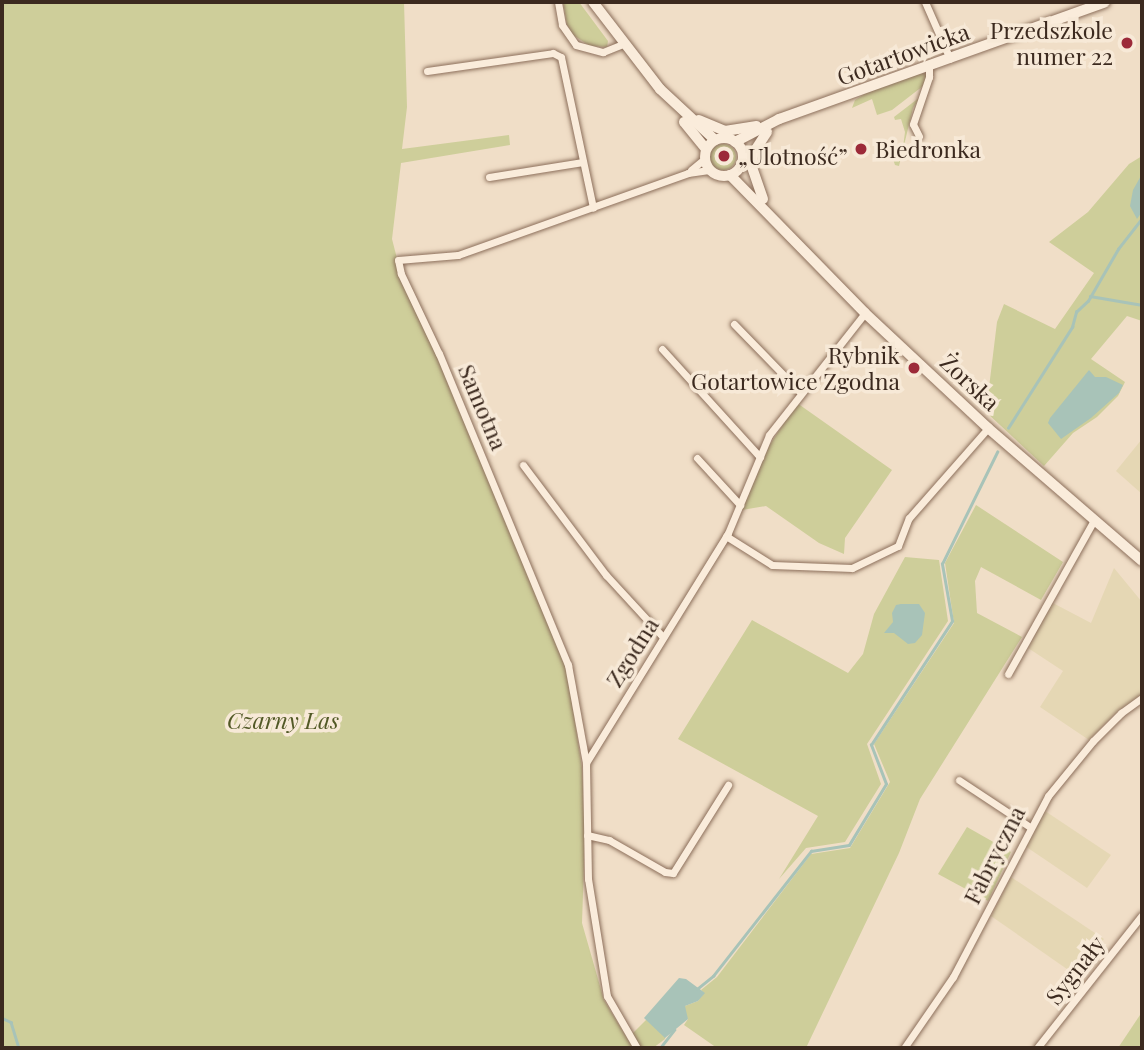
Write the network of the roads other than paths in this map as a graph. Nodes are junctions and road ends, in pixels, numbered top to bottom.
1 (558, 2) edge
2 (593, 2) edge
3 (925, 2) edge
4 (1105, 2) edge
5 (625, 43) junction
6 (950, 59) junction
7 (929, 67) junction
8 (427, 71) dead end
9 (650, 76) junction
10 (678, 108) junction
11 (769, 128) junction
12 (919, 136) dead end
13 (715, 140) junction
14 (735, 142) junction
15 (742, 152) junction
16 (705, 154) junction
17 (583, 162) junction
18 (740, 167) junction
19 (709, 170) junction
20 (688, 173) junction
21 (730, 175) junction
22 (489, 177) dead end
23 (763, 199) junction
24 (593, 208) junction
25 (780, 223) junction
26 (865, 313) junction
27 (734, 324) dead end
28 (662, 349) dead end
29 (801, 393) junction
30 (988, 428) junction
31 (760, 457) junction
32 (697, 458) dead end
33 (523, 465) dead end
34 (740, 505) junction
35 (1094, 520) junction
36 (726, 536) junction
37 (1142, 561) edge
38 (663, 637) junction
39 (1008, 674) dead end
40 (1142, 698) edge
41 (586, 763) junction
42 (959, 780) dead end
43 (728, 785) dead end
44 (1030, 827) junction
45 (587, 835) junction
46 (1142, 915) edge
47 (637, 1048) edge
48 (904, 1048) edge
49 (1037, 1048) edge

1 - 5 street
2 - 5 main road
3 - 6 street
4 - 6 main road, Gotartowicka
5 - 9 main road
6 - 7 main road, Gotartowicka
7 - 11 main road, Gotartowicka
7 - 12 street
8 - 17 street
9 - 10 main road
9 - 16 main road
10 - 11 main road
10 - 13 main road
11 - 14 main road, Gotartowicka
11 - 15 main road, Gotartowicka
11 - 23 main road
13 - 14 main road
13 - 16 main road
14 - 15 main road
15 - 18 main road
16 - 19 main road
16 - 20 street, Samotna
17 - 22 street
17 - 24 street
18 - 21 main road
18 - 23 main road, Żorska
19 - 20 street, Samotna
19 - 21 main road
20 - 24 street, Samotna
21 - 25 main road, Żorska
23 - 25 main road, Żorska
24 - 41 street, Samotna
25 - 26 main road, Żorska
26 - 29 street, Zgodna
26 - 30 main road, Żorska
27 - 29 street
28 - 31 street
29 - 31 street, Zgodna
30 - 35 main road, Żorska
30 - 36 street
31 - 34 street, Zgodna
32 - 34 street
33 - 38 street
34 - 36 street, Zgodna
35 - 37 main road, Żorska
35 - 39 street
36 - 38 street, Zgodna
38 - 41 street, Zgodna
40 - 44 street, Fabryczna
41 - 45 street
42 - 44 street
43 - 45 street
44 - 48 street, Fabryczna
45 - 47 street
46 - 49 street, Sygnały

